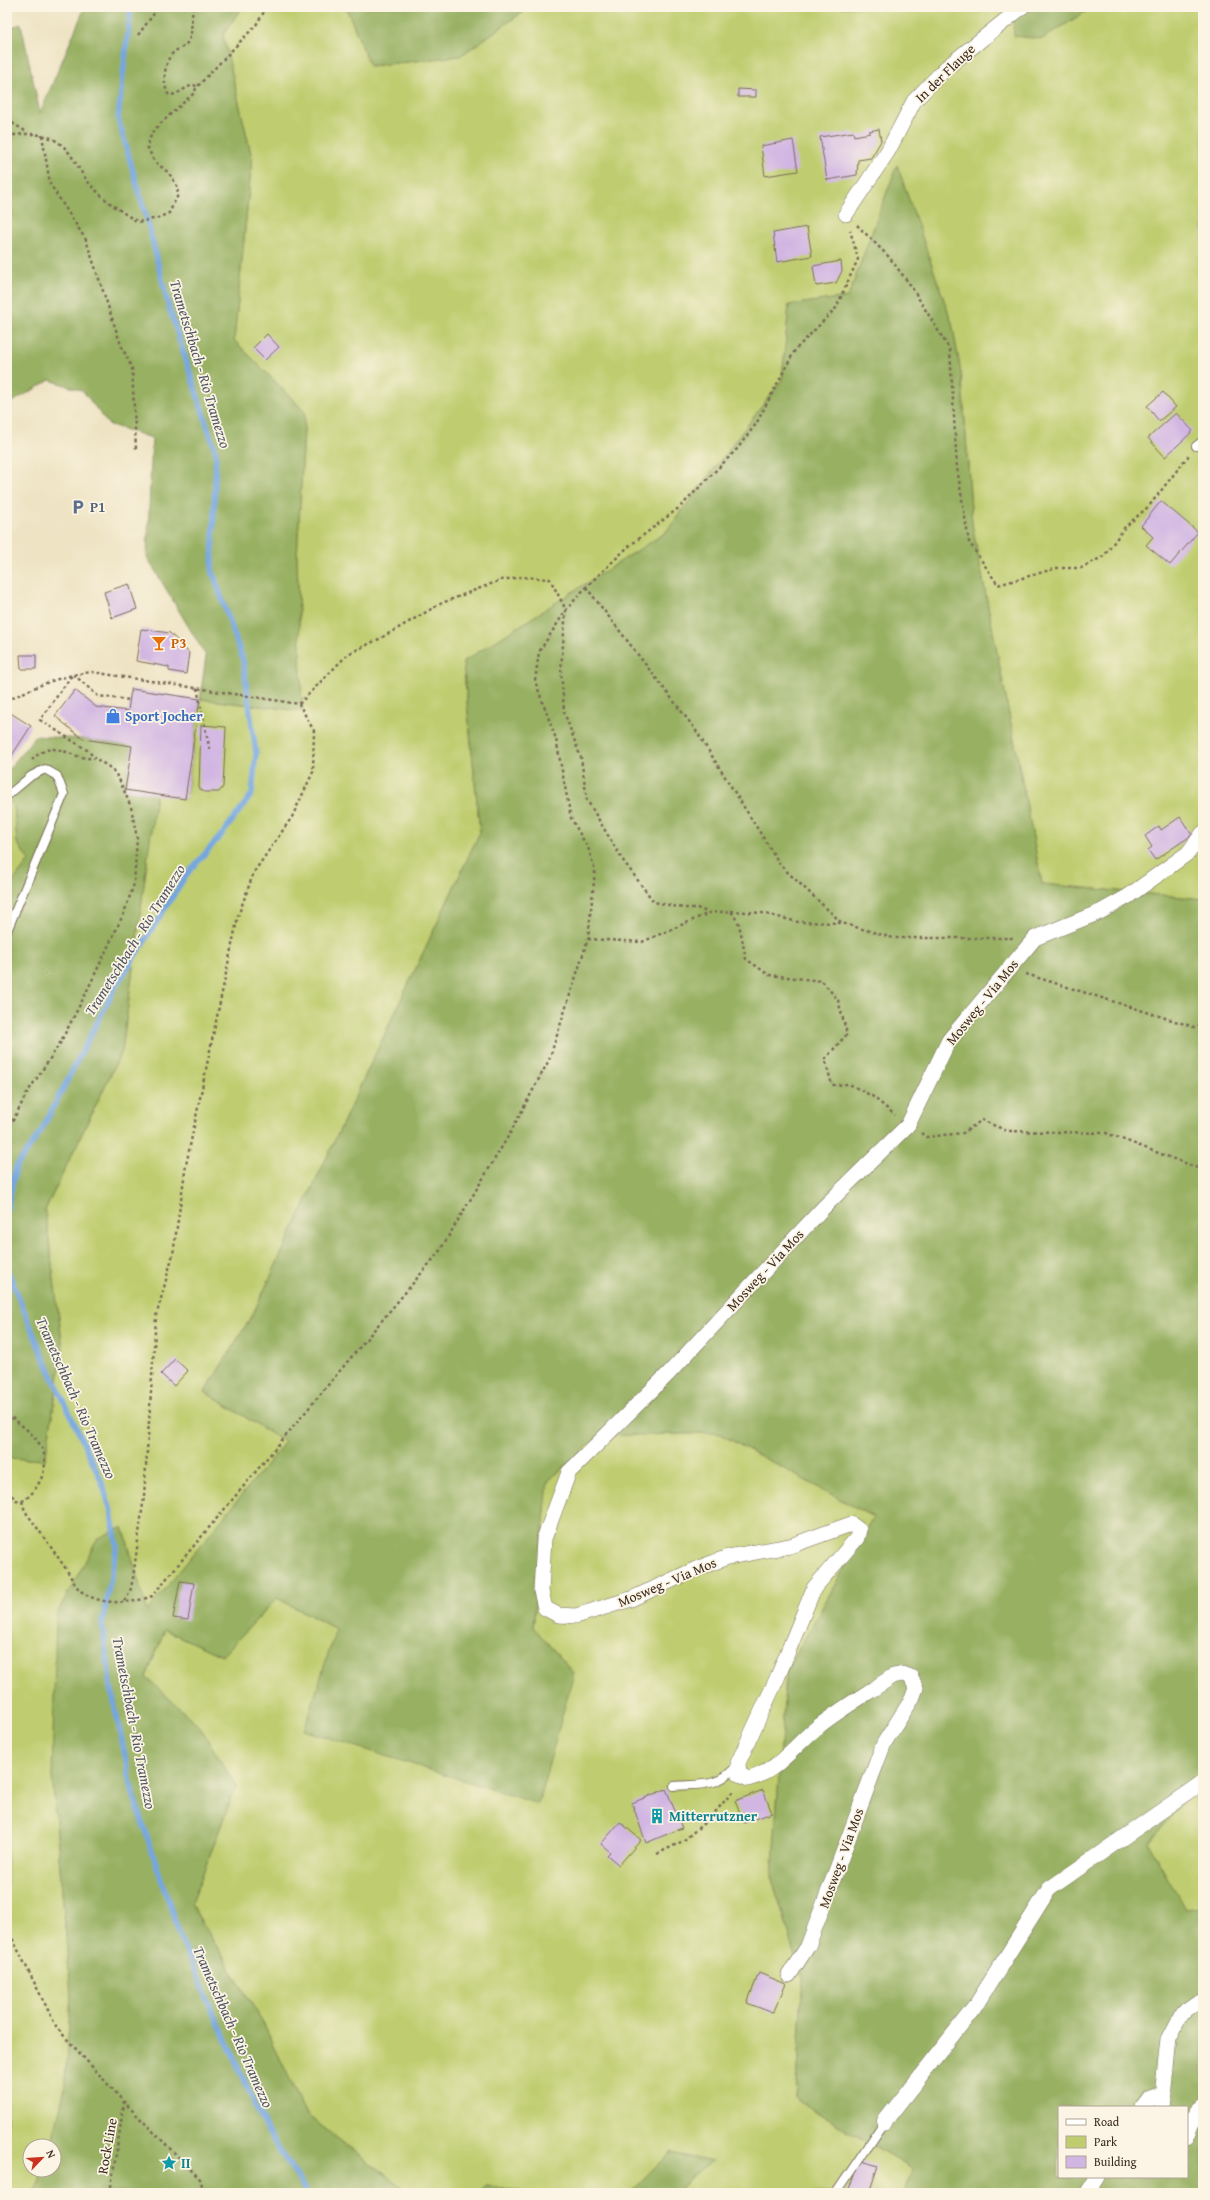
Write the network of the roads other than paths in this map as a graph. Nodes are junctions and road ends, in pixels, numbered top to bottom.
1 (1022, 7) edge
2 (846, 214) road end
3 (7, 796) edge
4 (1203, 833) edge
5 (7, 932) edge
6 (738, 1763) junction
7 (1203, 1782) edge
8 (674, 1786) dead end
9 (789, 1974) dead end
10 (1203, 2000) edge
11 (1162, 2100) edge
12 (1143, 2106) edge
13 (1203, 2107) edge
14 (884, 2122) joint
15 (1188, 2135) edge
16 (1097, 2178) edge
17 (836, 2193) edge
18 (1088, 2193) edge

1 - 2 street, In der Flauge
3 - 5 lane
4 - 6 street, Mosweg - Via Mos
6 - 8 lane
6 - 9 street, Mosweg - Via Mos
7 - 14 street
10 - 11 street
11 - 12 street
13 - 15 street
14 - 17 lane
16 - 18 street

